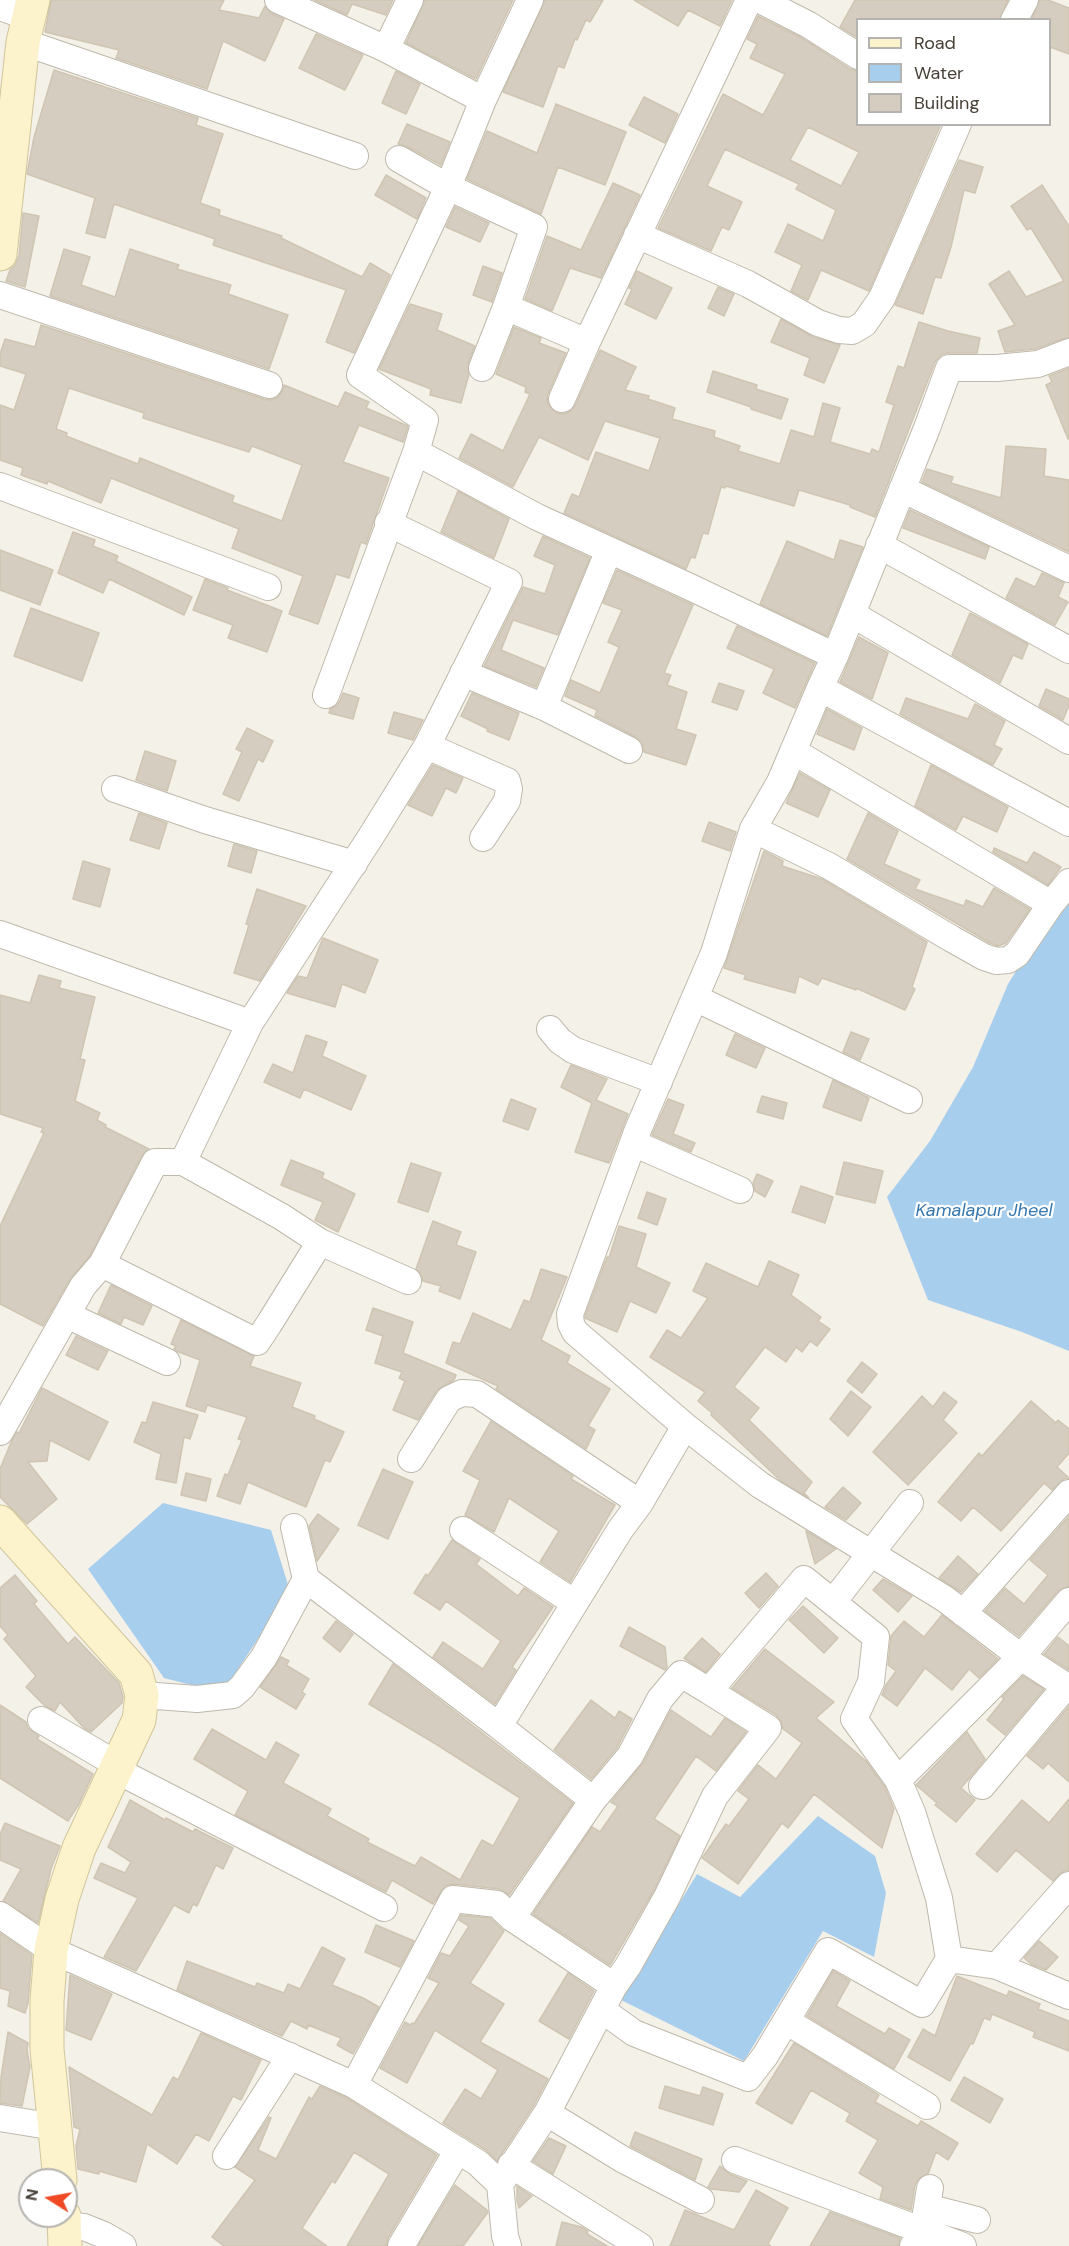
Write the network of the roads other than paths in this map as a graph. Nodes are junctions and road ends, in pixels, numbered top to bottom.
1 (410, 0) edge
2 (530, 0) edge
3 (749, 0) edge
4 (760, 0) edge
5 (1025, 0) edge
6 (283, 1) edge
7 (21, 17) edge
8 (1015, 18) edge
9 (386, 49) junction
10 (856, 55) edge
11 (483, 100) junction
12 (957, 126) edge
13 (355, 156) dead end
14 (399, 159) dead end
15 (448, 187) junction
16 (1, 234) edge
17 (637, 235) junction
18 (0, 295) edge
19 (506, 307) junction
20 (587, 342) junction
21 (1069, 352) edge
22 (482, 368) dead end
23 (269, 385) dead end
24 (562, 399) dead end
25 (416, 452) junction
26 (0, 486) edge
27 (902, 489) junction
28 (388, 523) junction
29 (879, 545) junction
30 (609, 550) junction
31 (1069, 569) edge
32 (268, 587) dead end
33 (852, 614) junction
34 (1069, 650) edge
35 (835, 657) junction
36 (463, 673) junction
37 (820, 688) junction
38 (326, 695) dead end
39 (544, 707) junction
40 (1069, 741) edge
41 (428, 746) junction
42 (629, 750) dead end
43 (793, 752) junction
44 (114, 789) dead end
45 (1069, 823) edge
46 (753, 829) junction
47 (483, 838) dead end
48 (354, 864) junction
49 (1069, 882) edge
50 (1051, 904) junction
51 (0, 934) edge
52 (695, 998) junction
53 (250, 1023) junction
54 (550, 1029) dead end
55 (658, 1082) junction
56 (909, 1100) dead end
57 (633, 1143) junction
58 (183, 1162) junction
59 (740, 1190) dead end
60 (320, 1242) junction
61 (102, 1264) junction
62 (408, 1281) dead end
63 (67, 1315) junction
64 (167, 1362) dead end
65 (685, 1426) junction
66 (0, 1432) edge
67 (411, 1458) dead end
68 (1069, 1493) edge
69 (640, 1503) junction
70 (910, 1503) dead end
71 (294, 1527) dead end
72 (464, 1530) dead end
73 (3, 1533) edge
74 (871, 1554) junction
75 (306, 1579) junction
76 (1069, 1601) edge
77 (833, 1602) junction
78 (575, 1603) junction
79 (963, 1613) junction
80 (1021, 1657) junction
81 (1067, 1687) edge
82 (710, 1691) junction
83 (142, 1695) junction
84 (41, 1720) dead end
85 (498, 1726) junction
86 (117, 1767) junction
87 (897, 1780) junction
88 (982, 1786) dead end
89 (593, 1800) junction
90 (1069, 1885) edge
91 (384, 1908) dead end
92 (0, 1915) edge
93 (512, 1918) junction
94 (51, 1950) junction
95 (949, 1959) junction
96 (997, 1966) junction
97 (614, 1986) junction
98 (1069, 1996) edge
99 (602, 2010) junction
100 (786, 2021) junction
101 (290, 2056) junction
102 (354, 2085) junction
103 (927, 2106) dead end
104 (547, 2113) junction
105 (0, 2118) edge
106 (55, 2127) junction
107 (458, 2151) junction
108 (226, 2156) dead end
109 (735, 2160) dead end
110 (59, 2168) edge
111 (506, 2174) junction
112 (701, 2200) dead end
113 (923, 2218) edge
114 (977, 2220) dead end
115 (65, 2229) edge
116 (123, 2246) edge
117 (401, 2246) edge
118 (508, 2246) edge
119 (640, 2246) edge
120 (963, 2246) edge

1 - 9 street
2 - 11 street
3 - 17 street
4 - 10 street
5 - 8 street
6 - 9 street
7 - 13 street
7 - 16 street
9 - 11 street
11 - 15 street
12 - 17 street
14 - 15 street
15 - 19 street
15 - 25 street
17 - 20 street
18 - 23 street
19 - 20 street
19 - 22 street
20 - 24 street
21 - 27 street
25 - 28 street
25 - 30 street
26 - 32 street
27 - 29 street
27 - 31 street
28 - 36 street
28 - 38 street
29 - 33 street
29 - 34 street
30 - 35 street
30 - 39 street
33 - 35 street
33 - 40 street
35 - 37 street
36 - 39 street
36 - 41 street
37 - 43 street
37 - 45 street
39 - 42 street
41 - 47 street
41 - 48 street
43 - 46 street
43 - 50 street
44 - 48 street
46 - 50 street
46 - 52 street
48 - 53 street
49 - 50 street
51 - 53 street
52 - 55 street
52 - 56 street
53 - 58 street
54 - 55 street
55 - 57 street
57 - 59 street
57 - 65 street
58 - 60 street
58 - 61 street
60 - 61 street
60 - 62 street
61 - 63 street
63 - 64 street
63 - 66 street
65 - 69 street
65 - 74 street
67 - 69 street
68 - 79 street
69 - 78 street
70 - 74 street
71 - 75 street
72 - 78 street
73 - 83 street
74 - 77 street
74 - 79 street
75 - 83 street
75 - 85 street
76 - 80 street
77 - 82 street
77 - 87 street
78 - 85 street
79 - 80 street
80 - 81 street
80 - 87 street
81 - 88 street
82 - 89 street
82 - 97 street
83 - 86 street
84 - 86 street
85 - 89 street
86 - 91 street
86 - 94 street
87 - 95 street
89 - 93 street
90 - 96 street
92 - 94 street
93 - 97 street
93 - 102 street
94 - 101 street
94 - 106 street
95 - 96 street
95 - 100 street
96 - 98 street
97 - 99 street
99 - 100 street
99 - 104 street
100 - 103 street
101 - 102 street
101 - 108 street
102 - 107 street
104 - 111 street
104 - 112 street
105 - 106 street
106 - 110 street
107 - 111 street
107 - 117 street
109 - 113 street
111 - 118 street
111 - 119 street
113 - 114 street
113 - 120 street
115 - 116 street

